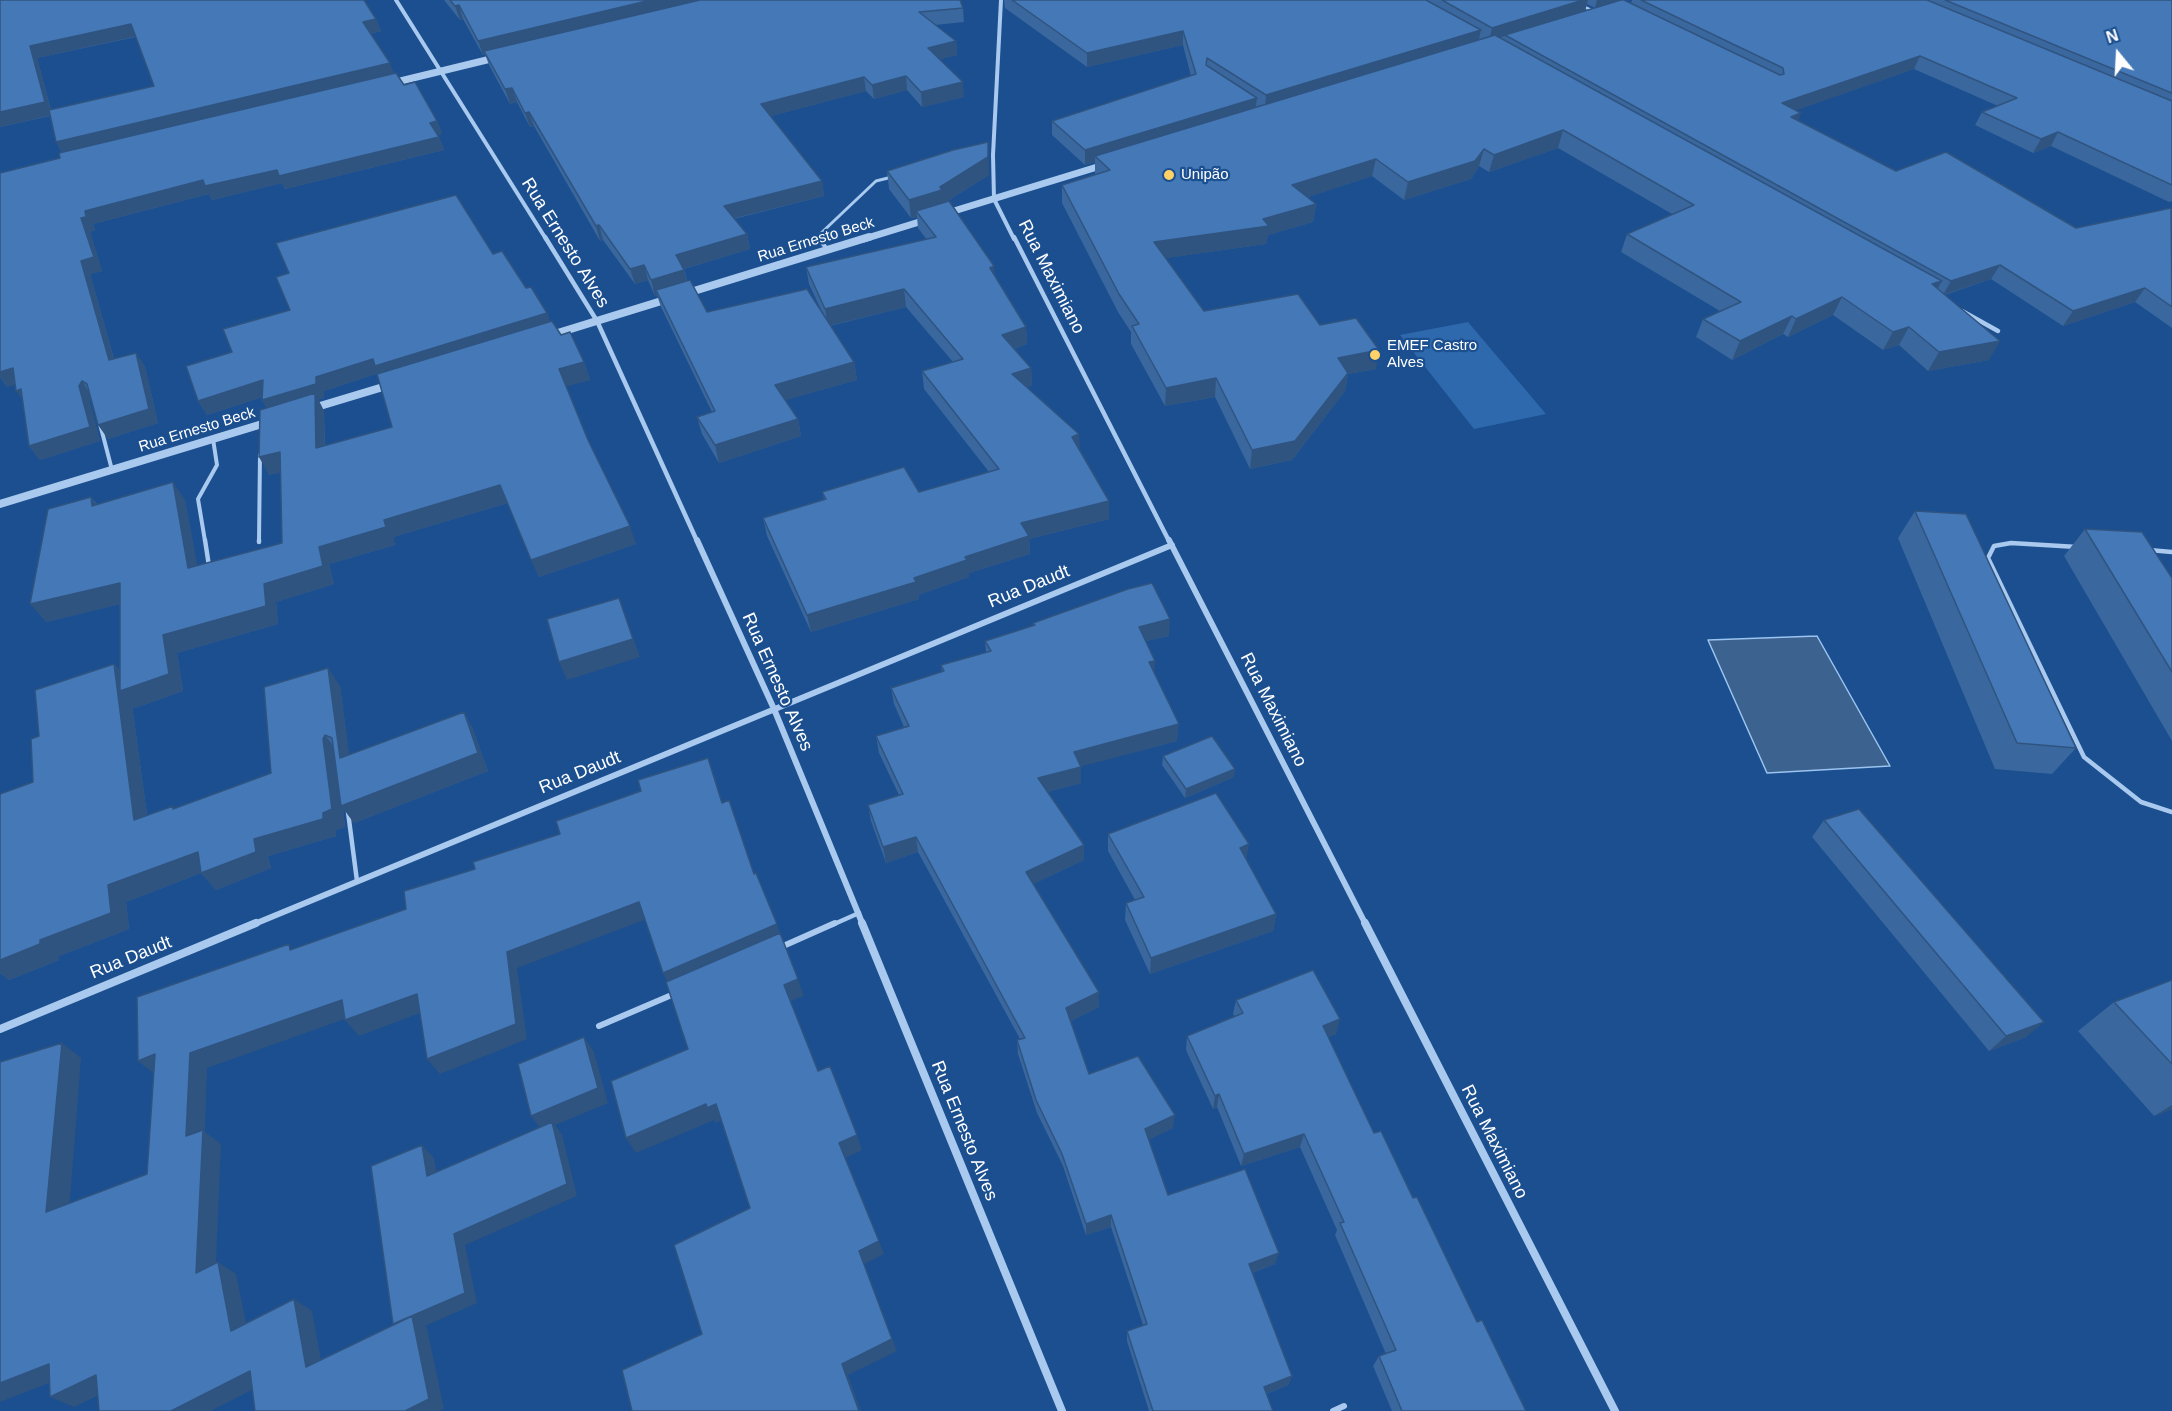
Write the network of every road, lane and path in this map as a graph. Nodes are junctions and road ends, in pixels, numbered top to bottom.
1 (396, 0) edge
2 (1001, 0) edge
3 (1570, 0) edge
4 (1607, 10) edge
5 (1597, 13) junction
6 (1586, 17) edge
7 (509, 55) edge
8 (440, 71) junction
9 (383, 85) edge
10 (993, 155) junction
11 (985, 156) edge
12 (1118, 161) edge
13 (899, 176) edge
14 (994, 199) junction
15 (828, 250) junction
16 (1957, 308) edge
17 (597, 321) junction
18 (1998, 331) dead end
19 (541, 338) edge
20 (406, 380) edge
21 (305, 411) edge
22 (282, 418) edge
23 (98, 419) edge
24 (260, 424) junction
25 (260, 436) edge
26 (213, 439) junction
27 (260, 448) edge
28 (112, 470) junction
29 (0, 504) edge
30 (259, 543) dead end
31 (1172, 545) junction
32 (2081, 547) dead end
33 (2140, 550) edge
34 (2152, 551) junction
35 (2172, 552) edge
36 (2157, 558) edge
37 (211, 578) edge
38 (774, 709) junction
39 (346, 801) edge
40 (2172, 812) edge
41 (357, 881) junction
42 (859, 914) junction
43 (772, 951) edge
44 (686, 988) edge
45 (599, 1026) dead end
46 (0, 1029) edge
47 (1344, 1406) dead end
48 (1062, 1411) edge
49 (1333, 1411) edge
50 (1615, 1411) edge

1 - 8 street, Rua Ernesto Alves
2 - 10 street, Rua Maximiano
3 - 5 lane
4 - 5 street
5 - 6 street
7 - 8 street
8 - 9 street
8 - 17 street, Rua Ernesto Alves
10 - 11 lane
10 - 14 street, Rua Maximiano
12 - 14 street, Rua Ernesto Beck
13 - 15 lane
14 - 15 street, Rua Ernesto Beck
14 - 31 street, Rua Maximiano
15 - 17 street, Rua Ernesto Beck
16 - 18 street
17 - 19 street, Rua Ernesto Beck
17 - 38 street, Rua Ernesto Alves
20 - 21 street
22 - 24 street, Rua Ernesto Beck
23 - 28 lane
24 - 25 lane
24 - 26 street, Rua Ernesto Beck
26 - 28 street, Rua Ernesto Beck
26 - 37 lane
27 - 30 lane
28 - 29 street, Rua Ernesto Beck
31 - 38 street, Rua Daudt
31 - 50 street, Rua Maximiano
32 - 40 lane
33 - 34 lane
34 - 35 lane
34 - 36 lane
38 - 41 street, Rua Daudt
38 - 42 street, Rua Ernesto Alves
39 - 41 lane
41 - 46 street, Rua Daudt
42 - 43 lane
42 - 48 street, Rua Ernesto Alves
44 - 45 lane
47 - 49 lane

